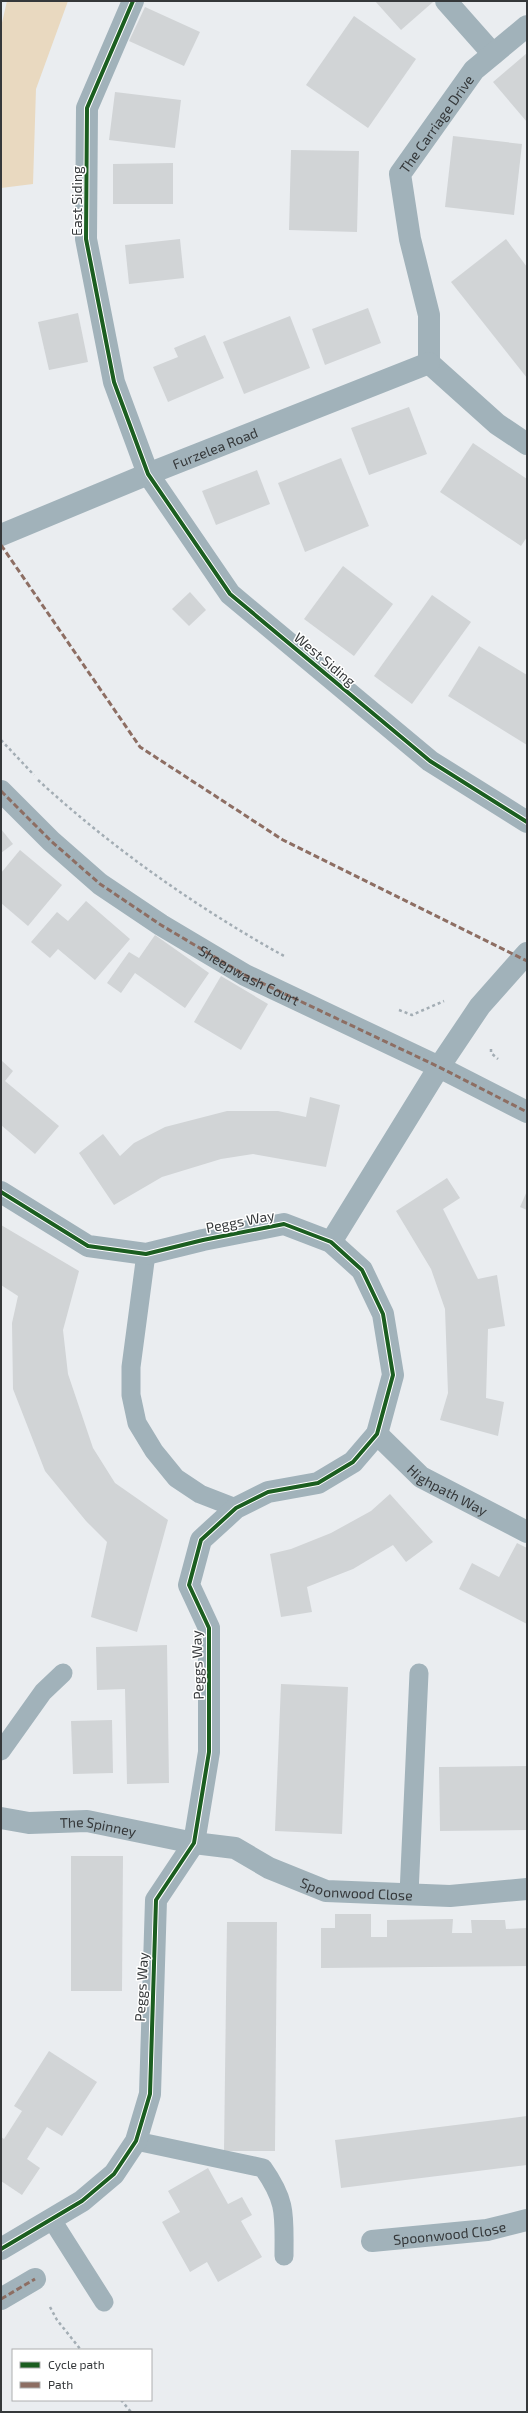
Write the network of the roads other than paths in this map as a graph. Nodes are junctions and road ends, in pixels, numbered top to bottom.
1 (133, 1) edge
2 (446, 1) edge
3 (527, 26) edge
4 (493, 54) junction
5 (429, 363) junction
6 (527, 444) edge
7 (148, 474) junction
8 (1, 535) edge
9 (1, 791) edge
10 (527, 822) edge
11 (527, 952) edge
12 (439, 1067) junction
13 (527, 1112) edge
14 (1, 1192) edge
15 (331, 1242) junction
16 (146, 1254) junction
17 (377, 1434) junction
18 (236, 1508) junction
19 (527, 1532) edge
20 (63, 1673) dead end
21 (419, 1673) dead end
22 (1, 1751) edge
23 (1, 1818) edge
24 (194, 1843) junction
25 (527, 1889) edge
26 (410, 1894) junction
27 (136, 2141) junction
28 (52, 2220) junction
29 (527, 2220) edge
30 (372, 2241) dead end
31 (1, 2249) edge
32 (284, 2256) dead end
33 (34, 2279) dead end
34 (1, 2299) edge
35 (104, 2302) dead end

1 - 7 street, East Siding
2 - 4 street
3 - 4 street, The Carriage Drive
4 - 5 street, The Carriage Drive
5 - 6 street
5 - 7 street, Furzelea Road
7 - 8 street, Furzelea Road
7 - 10 street, West Siding
9 - 12 street, Sheepwash Court
11 - 12 street
12 - 13 street, Sheepwash Court
12 - 15 street
14 - 16 street, Peggs Way
15 - 16 street, Peggs Way
15 - 17 street, Peggs Way
16 - 18 lane
17 - 18 street, Peggs Way
17 - 19 street, Highpath Way
18 - 24 street, Peggs Way
20 - 22 lane
21 - 26 lane
23 - 24 street, The Spinney
24 - 26 street, Spoonwood Close
24 - 27 street, Peggs Way
25 - 26 street, Spoonwood Close
27 - 28 street, Peggs Way
27 - 32 lane
28 - 31 street, Peggs Way
28 - 35 lane
29 - 30 street, Spoonwood Close
33 - 34 street

